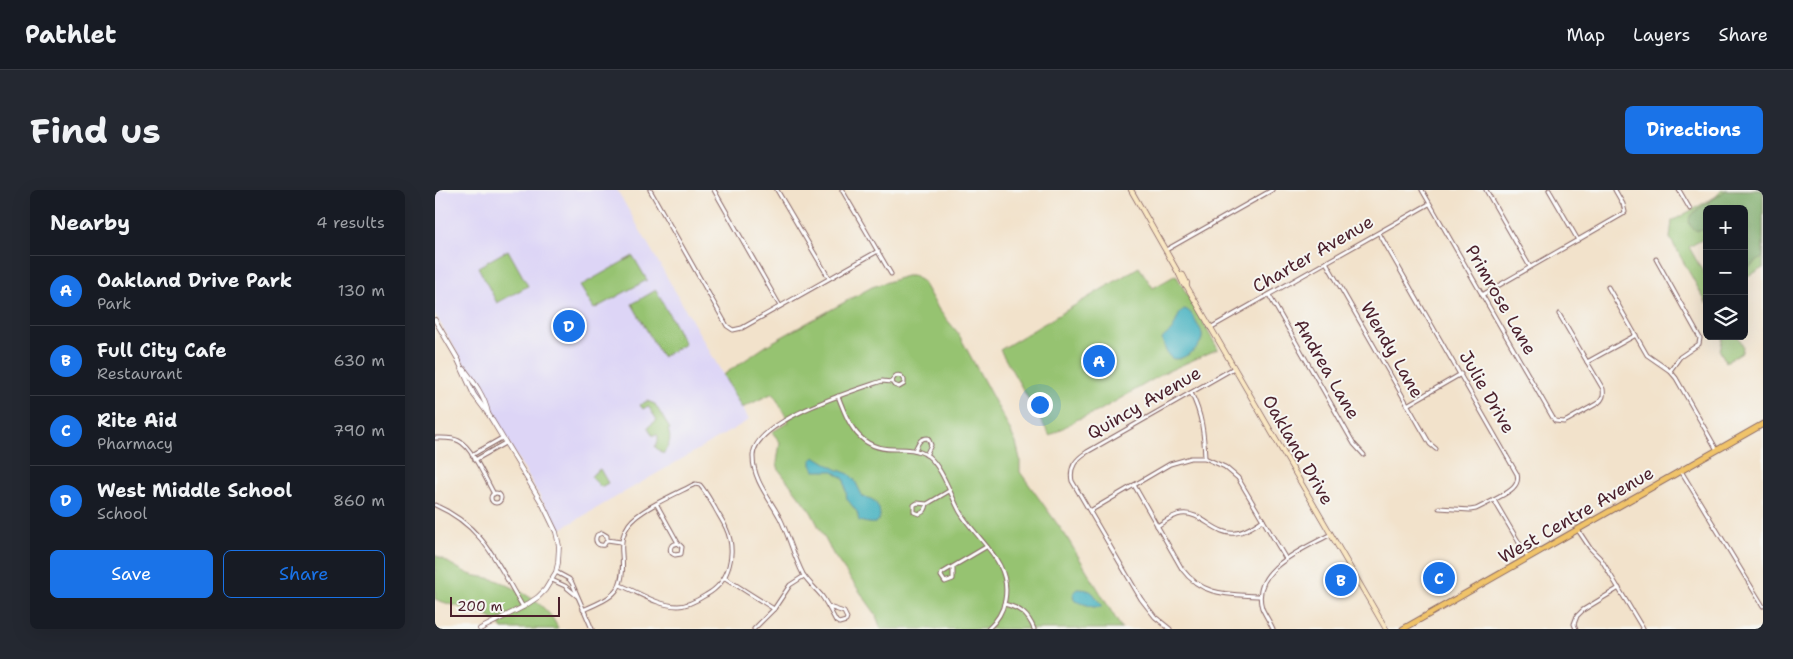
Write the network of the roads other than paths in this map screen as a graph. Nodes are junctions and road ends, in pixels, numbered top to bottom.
1 (650, 190) edge
2 (714, 190) edge
3 (777, 190) edge
4 (842, 190) edge
5 (1131, 190) edge
6 (1272, 190) edge
7 (1422, 190) edge
8 (1486, 190) edge
9 (1549, 190) edge
10 (1615, 190) edge
11 (1679, 190) edge
12 (1429, 204) junction
13 (1690, 209) dead end
14 (1379, 233) junction
15 (1578, 240) junction
16 (1166, 250) junction
17 (878, 251) junction
18 (1656, 259) dead end
19 (1326, 262) junction
20 (1531, 267) junction
21 (891, 274) dead end
22 (829, 278) junction
23 (1608, 288) dead end
24 (1269, 295) junction
25 (1482, 295) junction
26 (780, 306) junction
27 (1559, 314) dead end
28 (435, 320) edge
29 (1210, 328) junction
30 (1636, 335) junction
31 (1587, 362) junction
32 (1234, 368) junction
33 (1670, 371) junction
34 (1461, 374) junction
35 (892, 382) dead end
36 (1191, 393) junction
37 (838, 396) junction
38 (1407, 405) junction
39 (1763, 424) edge
40 (435, 438) edge
41 (502, 438) junction
42 (505, 443) junction
43 (1436, 449) dead end
44 (915, 450) junction
45 (1718, 450) junction
46 (472, 455) junction
47 (926, 455) junction
48 (1364, 455) dead end
49 (1205, 458) junction
50 (475, 460) junction
51 (1681, 471) junction
52 (1134, 485) junction
53 (949, 491) junction
54 (494, 494) dead end
55 (1494, 500) junction
56 (927, 504) junction
57 (435, 505) edge
58 (657, 505) junction
59 (1439, 508) dead end
60 (1090, 511) junction
61 (1263, 520) junction
62 (1157, 526) junction
63 (1577, 529) junction
64 (1331, 534) junction
65 (607, 540) dead end
66 (621, 542) junction
67 (678, 543) dead end
68 (987, 547) junction
69 (1528, 558) junction
70 (1286, 559) junction
71 (953, 568) junction
72 (556, 572) junction
73 (804, 576) junction
74 (725, 578) junction
75 (552, 580) junction
76 (620, 584) junction
77 (1619, 588) junction
78 (1260, 596) junction
79 (577, 597) junction
80 (1004, 604) junction
81 (1763, 606) edge
82 (523, 607) junction
83 (829, 607) junction
84 (774, 609) junction
85 (583, 610) junction
86 (480, 629) edge
87 (592, 629) edge
88 (754, 629) edge
89 (988, 629) edge
90 (1034, 629) edge
91 (1170, 629) edge
92 (1273, 629) edge
93 (1386, 629) edge
94 (1403, 629) edge
95 (1576, 629) edge
96 (1643, 629) edge

1 - 26 street
2 - 26 street
3 - 22 street
4 - 17 street
5 - 16 main road, Oakland Drive
6 - 16 street
7 - 12 street, Primrose Lane
8 - 20 street
9 - 15 street
10 - 15 street
11 - 13 street
12 - 14 street, Charter Avenue
12 - 25 street, Primrose Lane
14 - 19 street, Charter Avenue
14 - 34 street, Julie Drive
15 - 20 street
16 - 29 main road, Oakland Drive
17 - 21 street
17 - 22 street
18 - 33 street
19 - 24 street, Charter Avenue
19 - 38 street, Wendy Lane
20 - 25 street
22 - 26 street
23 - 30 street
24 - 29 street, Charter Avenue
24 - 48 street, Andrea Lane
25 - 31 street, Primrose Lane
27 - 31 street
28 - 41 street
29 - 32 main road, Oakland Drive
30 - 31 street
30 - 33 street
32 - 36 street, Quincy Avenue
32 - 64 main road, Oakland Drive
33 - 45 street
34 - 38 street
34 - 55 street, Julie Drive
35 - 37 street
36 - 49 street
36 - 60 street, Quincy Avenue
37 - 44 street
37 - 73 street
38 - 43 street, Wendy Lane
39 - 45 main road, West Centre Avenue
40 - 46 street
41 - 42 street
41 - 46 street
42 - 50 street
42 - 72 street
44 - 47 street
44 - 47 street
45 - 51 main road, West Centre Avenue
46 - 50 street
47 - 53 street
49 - 52 street
49 - 61 street
50 - 54 street
51 - 63 main road, West Centre Avenue
51 - 81 street
52 - 60 street
52 - 62 street
53 - 56 street
53 - 68 street
55 - 59 street
55 - 69 street
56 - 56 street
57 - 82 street
58 - 66 street
58 - 67 street
58 - 74 street
60 - 91 street
61 - 62 street
61 - 70 street
62 - 78 street
63 - 69 main road, West Centre Avenue
63 - 77 street
64 - 70 street
64 - 93 main road, Oakland Drive
65 - 66 street
66 - 76 street
68 - 71 street
68 - 80 street
69 - 94 main road, West Centre Avenue
70 - 78 street
71 - 71 street
72 - 75 street
72 - 79 street
73 - 83 street
73 - 84 street
74 - 76 street
74 - 84 street
75 - 79 street
75 - 82 street
76 - 85 street
77 - 95 street
77 - 96 street
78 - 92 street
79 - 85 street
80 - 89 street
80 - 90 street
82 - 86 street
83 - 83 street
84 - 88 street
85 - 87 street

